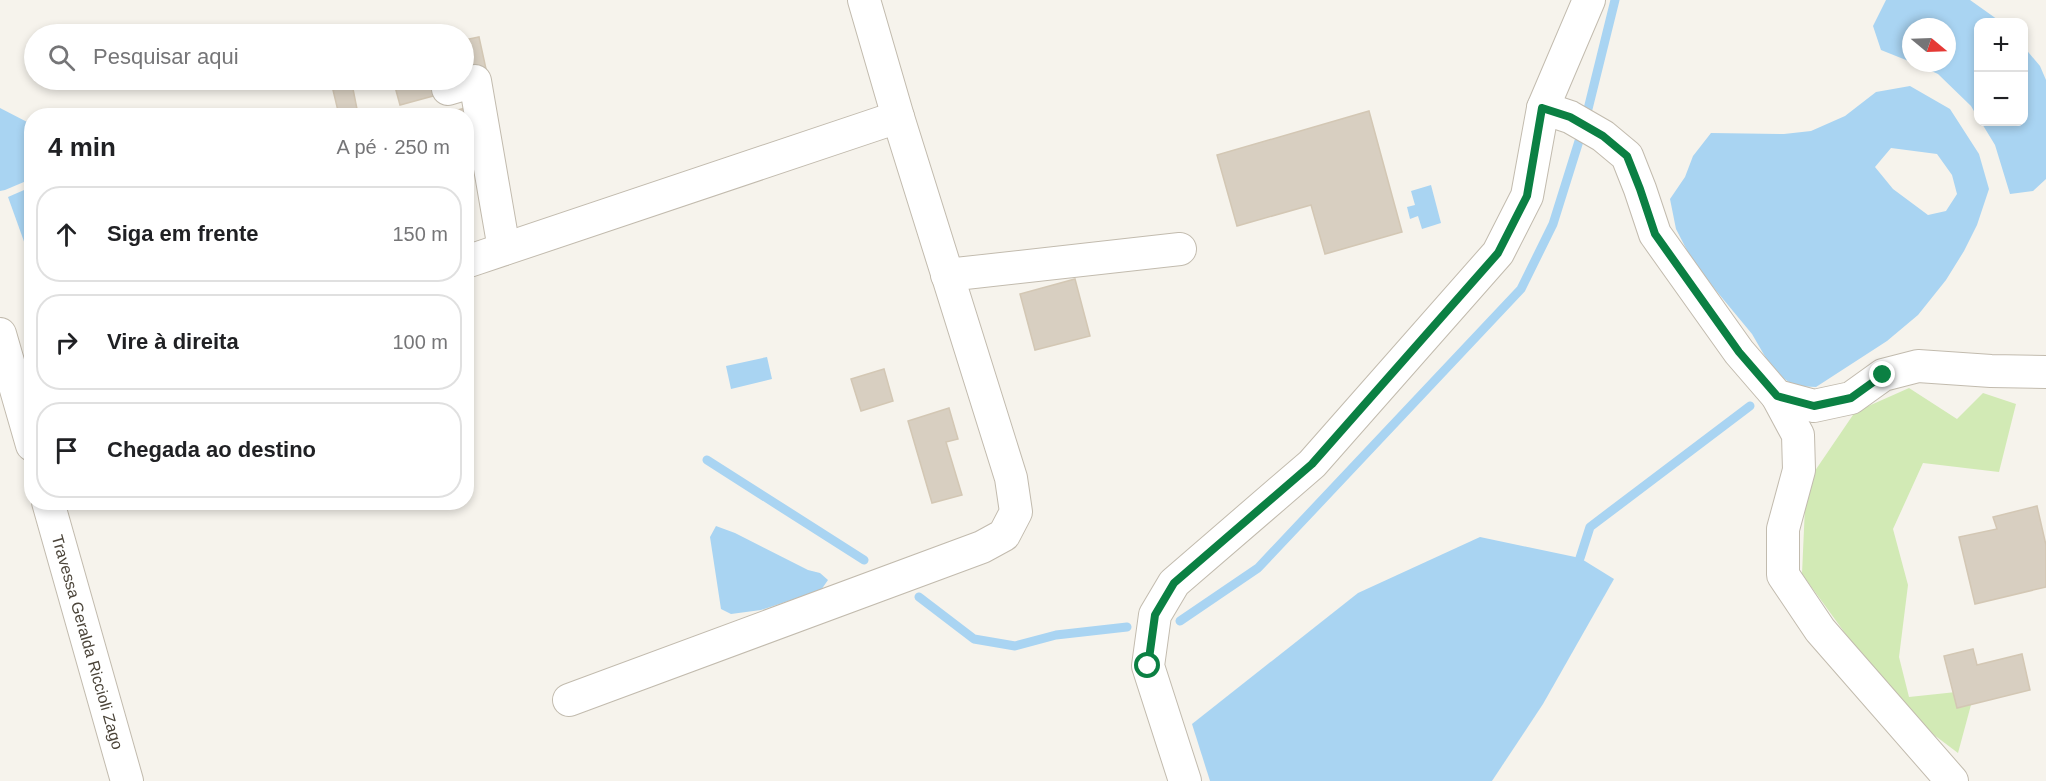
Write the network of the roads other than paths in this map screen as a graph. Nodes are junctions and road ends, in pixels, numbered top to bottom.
1 (864, 0) edge
2 (1589, 0) edge
3 (474, 81) edge
4 (1542, 108) junction
5 (898, 117) junction
6 (504, 249) junction
7 (1180, 249) dead end
8 (474, 259) edge
9 (947, 275) junction
10 (0, 334) edge
11 (2046, 372) edge
12 (1777, 396) junction
13 (24, 401) edge
14 (50, 510) edge
15 (569, 700) dead end
16 (127, 781) edge
17 (1185, 781) edge
18 (1952, 781) edge

1 - 5 street
2 - 4 street
3 - 6 street
4 - 12 street
4 - 17 street
5 - 6 street
5 - 9 street
6 - 8 street
7 - 9 street
9 - 15 street
10 - 13 street
11 - 12 street
12 - 18 street
14 - 16 street, Travessa Geralda Riccioli Zago

